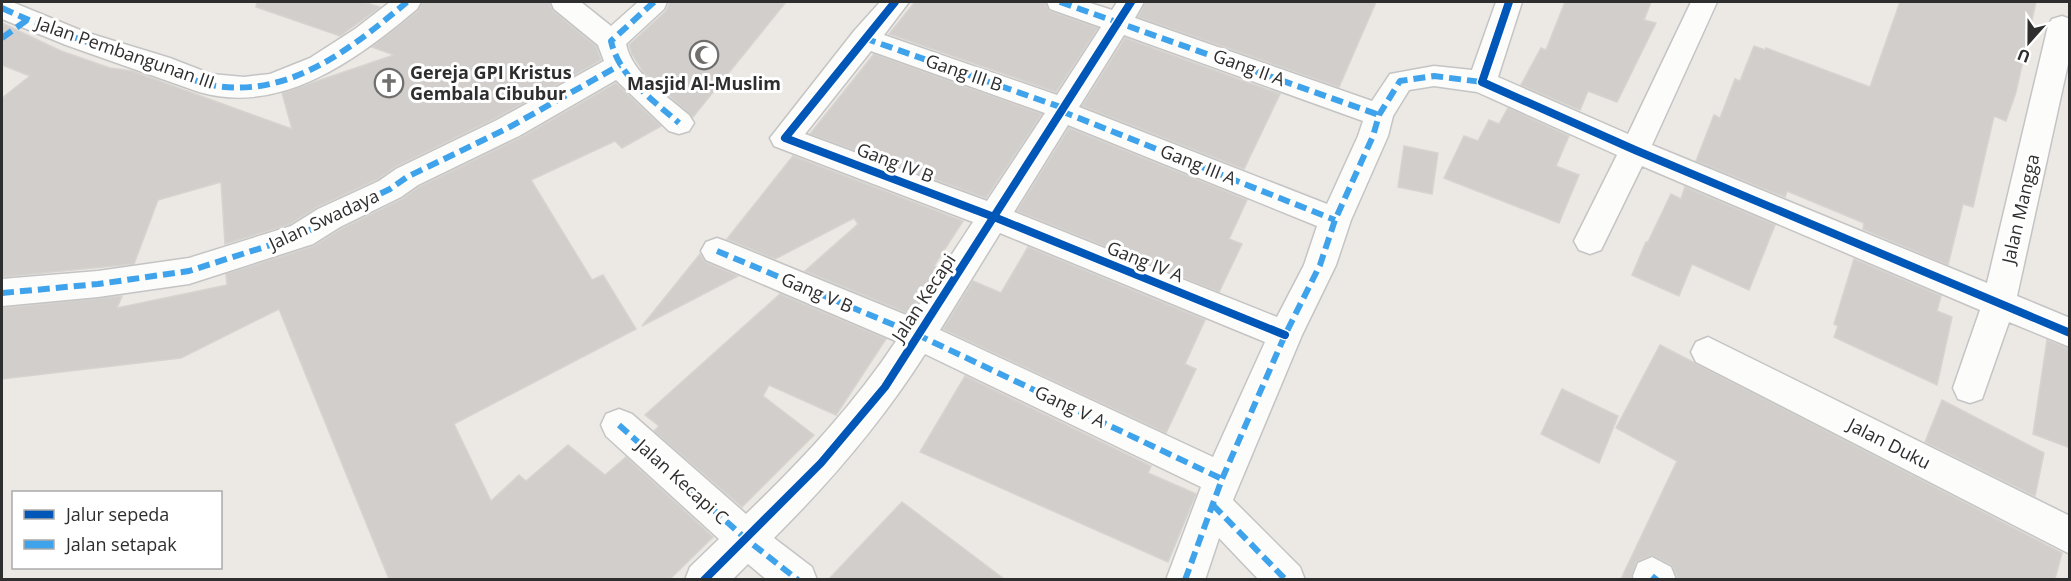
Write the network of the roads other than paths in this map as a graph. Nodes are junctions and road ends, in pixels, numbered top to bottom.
1 (407, 2) edge
2 (564, 2) edge
3 (654, 2) edge
4 (895, 2) edge
5 (1060, 2) edge
6 (1509, 2) edge
7 (1704, 2) edge
8 (2, 8) edge
9 (1125, 11) edge
10 (27, 20) junction
11 (2062, 27) dead end
12 (2, 38) edge
13 (864, 38) junction
14 (615, 53) junction
15 (1482, 82) junction
16 (1062, 110) junction
17 (1379, 115) junction
18 (679, 123) dead end
19 (1635, 150) junction
20 (994, 217) junction
21 (1335, 220) junction
22 (1590, 241) dead end
23 (717, 251) dead end
24 (2, 293) edge
25 (2000, 303) junction
26 (2070, 333) edge
27 (918, 335) junction
28 (1285, 335) junction
29 (1708, 352) dead end
30 (1970, 388) dead end
31 (619, 424) dead end
32 (1217, 492) junction
33 (2070, 536) edge
34 (746, 539) junction
35 (704, 579) edge
36 (798, 579) edge
37 (1185, 579) edge
38 (1286, 579) edge

1 - 10 street, Jalan Pembangunan III
2 - 14 street
3 - 14 street, Jalan Swadaya
4 - 13 street
5 - 9 street, Gang II A
6 - 15 street
7 - 19 street
8 - 10 street, Jalan Pembangunan III
9 - 16 street, Jalan Kecapi
9 - 17 street, Gang II A
10 - 12 street
11 - 25 street, Jalan Mangga
13 - 16 street, Gang III B
13 - 20 street, Gang IV B
14 - 18 street
14 - 24 street, Jalan Swadaya
15 - 17 street
15 - 19 street
16 - 20 street, Jalan Kecapi
16 - 21 street, Gang III A
17 - 21 street
19 - 22 street
19 - 25 street
20 - 27 street, Jalan Kecapi
20 - 28 street, Gang IV A
21 - 28 street
23 - 27 street, Gang V B
25 - 26 street
25 - 30 street, Jalan Mangga
27 - 32 street, Gang V A
27 - 34 street, Jalan Kecapi
28 - 32 street
29 - 33 street, Jalan Duku
31 - 34 street, Jalan Kecapi C
32 - 37 street
32 - 38 street
34 - 35 street, Jalan Kecapi
34 - 36 street, Jalan Kecapi C

